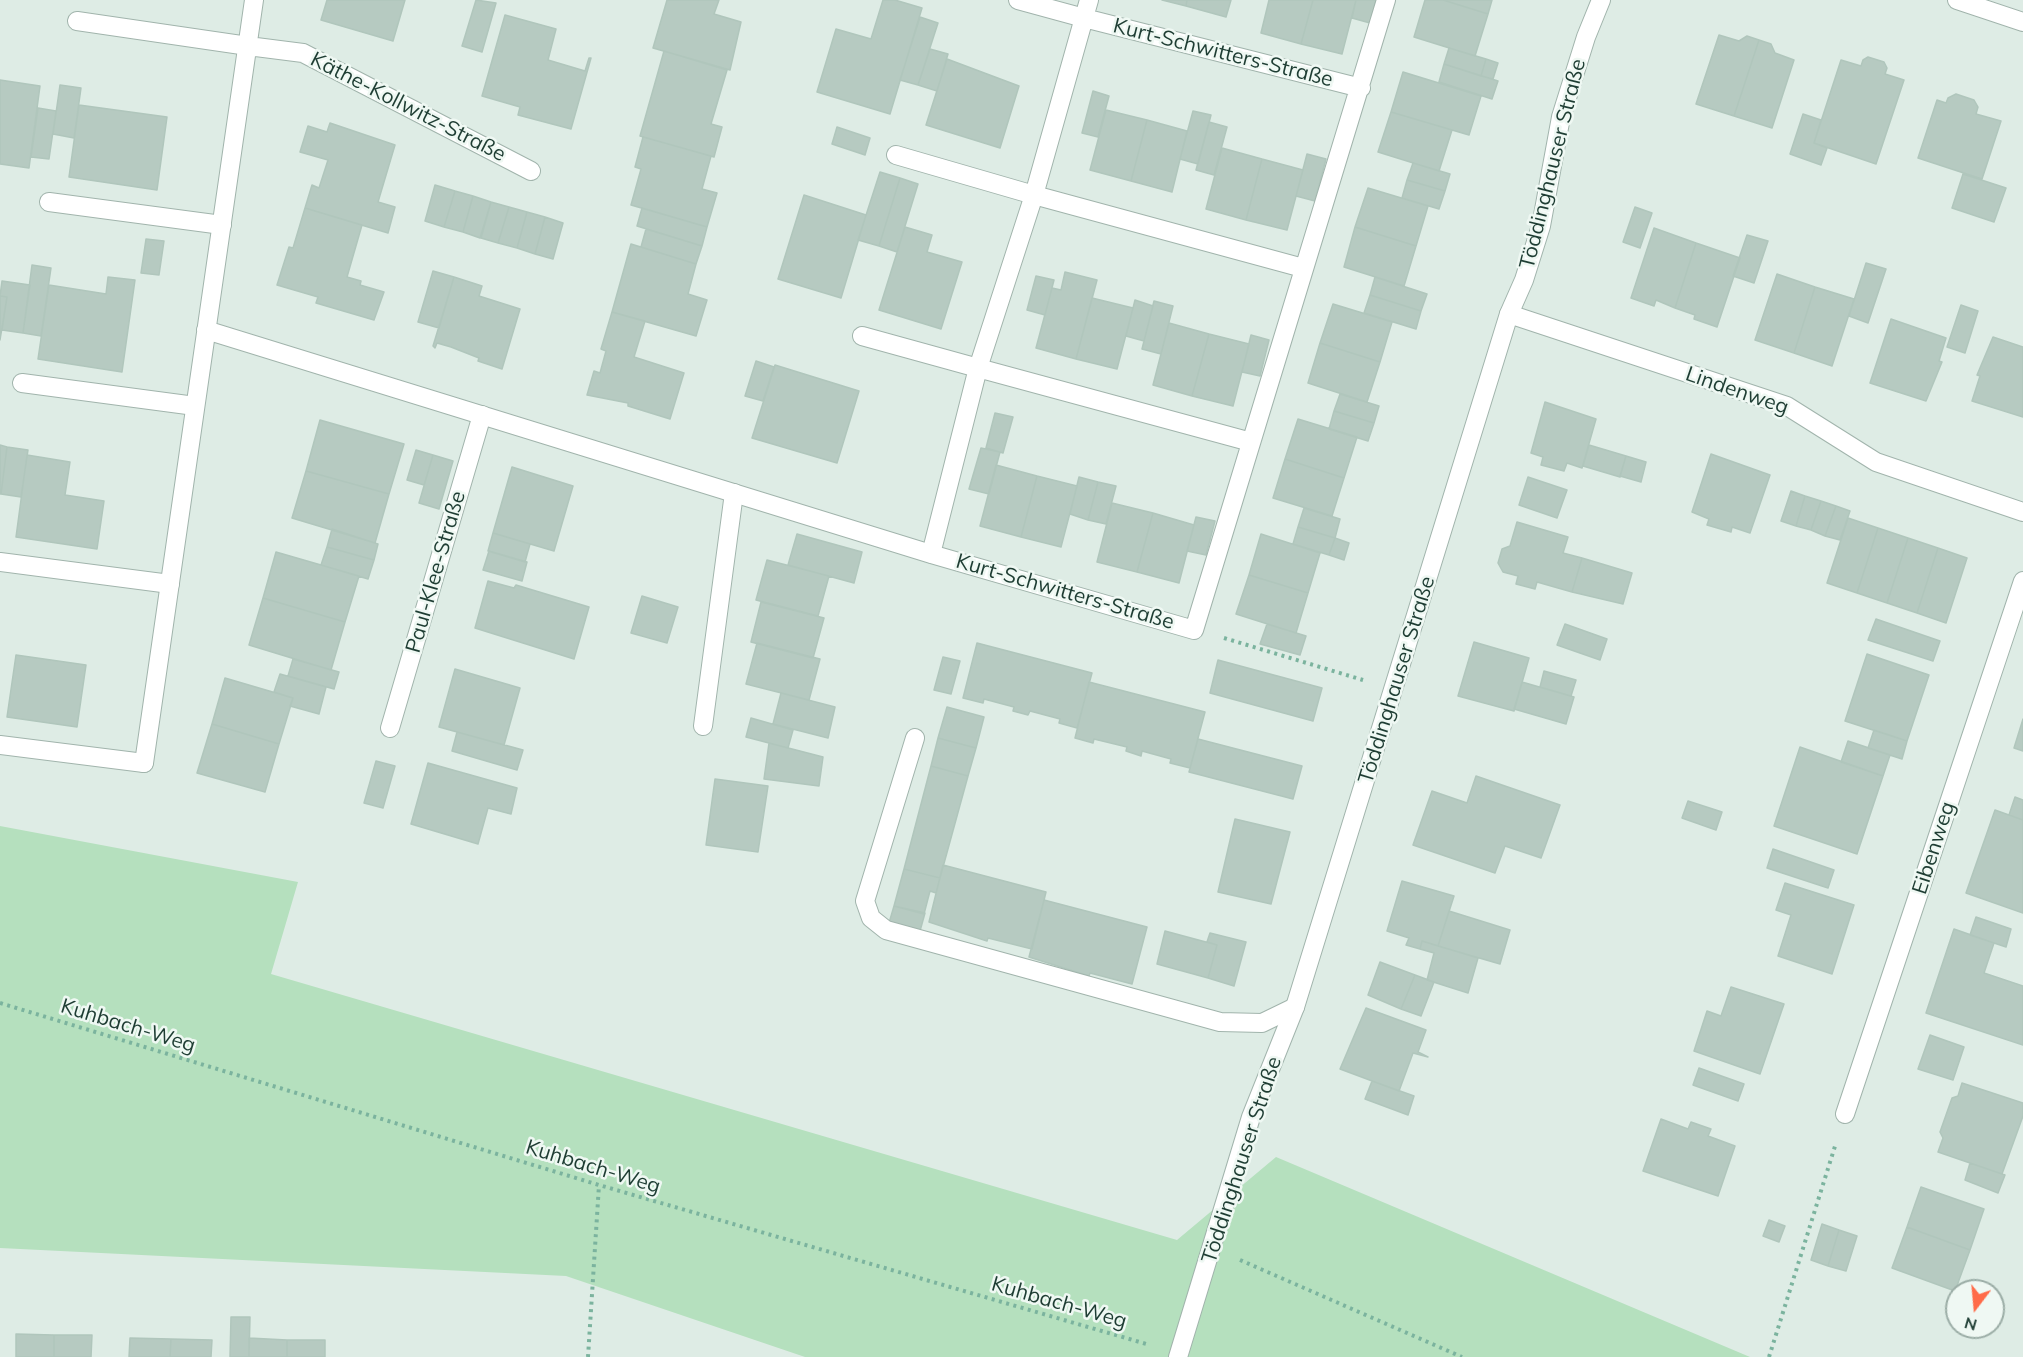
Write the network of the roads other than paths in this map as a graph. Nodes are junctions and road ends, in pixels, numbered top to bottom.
1 (254, 0) edge
2 (1018, 0) edge
3 (1089, 0) edge
4 (1386, 0) edge
5 (1601, 0) edge
6 (1957, 0) edge
7 (1084, 18) junction
8 (77, 21) dead end
9 (2023, 22) edge
10 (248, 46) junction
11 (1361, 88) junction
12 (896, 155) dead end
13 (531, 171) dead end
14 (1034, 195) junction
15 (49, 202) dead end
16 (222, 225) junction
17 (1303, 268) junction
18 (1509, 314) junction
19 (206, 330) junction
20 (862, 336) dead end
21 (978, 368) junction
22 (22, 382) dead end
23 (195, 406) junction
24 (482, 415) junction
25 (1251, 442) junction
26 (734, 493) junction
27 (2023, 512) edge
28 (931, 554) junction
29 (0, 562) edge
30 (2023, 581) edge
31 (170, 584) junction
32 (703, 726) dead end
33 (390, 728) dead end
34 (915, 738) dead end
35 (0, 745) edge
36 (1295, 1007) junction
37 (1845, 1114) road end
38 (1179, 1355) edge

1 - 10 street
2 - 7 street, Kurt-Schwitters-Straße
3 - 7 street, Kurt-Schwitters-Straße
4 - 11 street, Kurt-Schwitters-Straße
5 - 18 street, Töddinghauser Straße
6 - 9 street
7 - 11 street, Kurt-Schwitters-Straße
7 - 14 street, Kurt-Schwitters-Straße
8 - 10 street, Käthe-Kollwitz-Straße
10 - 13 street, Käthe-Kollwitz-Straße
10 - 16 street
11 - 17 street, Kurt-Schwitters-Straße
12 - 14 street
14 - 17 street
14 - 21 street, Kurt-Schwitters-Straße
15 - 16 street
16 - 19 street
17 - 25 street, Kurt-Schwitters-Straße
18 - 27 street, Lindenweg
18 - 36 street, Töddinghauser Straße
19 - 23 street
19 - 24 street
20 - 21 street
21 - 25 street
21 - 28 street, Kurt-Schwitters-Straße
22 - 23 street
23 - 31 street
24 - 26 street
24 - 33 street, Paul-Klee-Straße
25 - 28 street, Kurt-Schwitters-Straße
26 - 28 street
26 - 32 street
29 - 31 street
30 - 37 street, Eibenweg
31 - 35 street
34 - 36 street
36 - 38 street, Töddinghauser Straße

